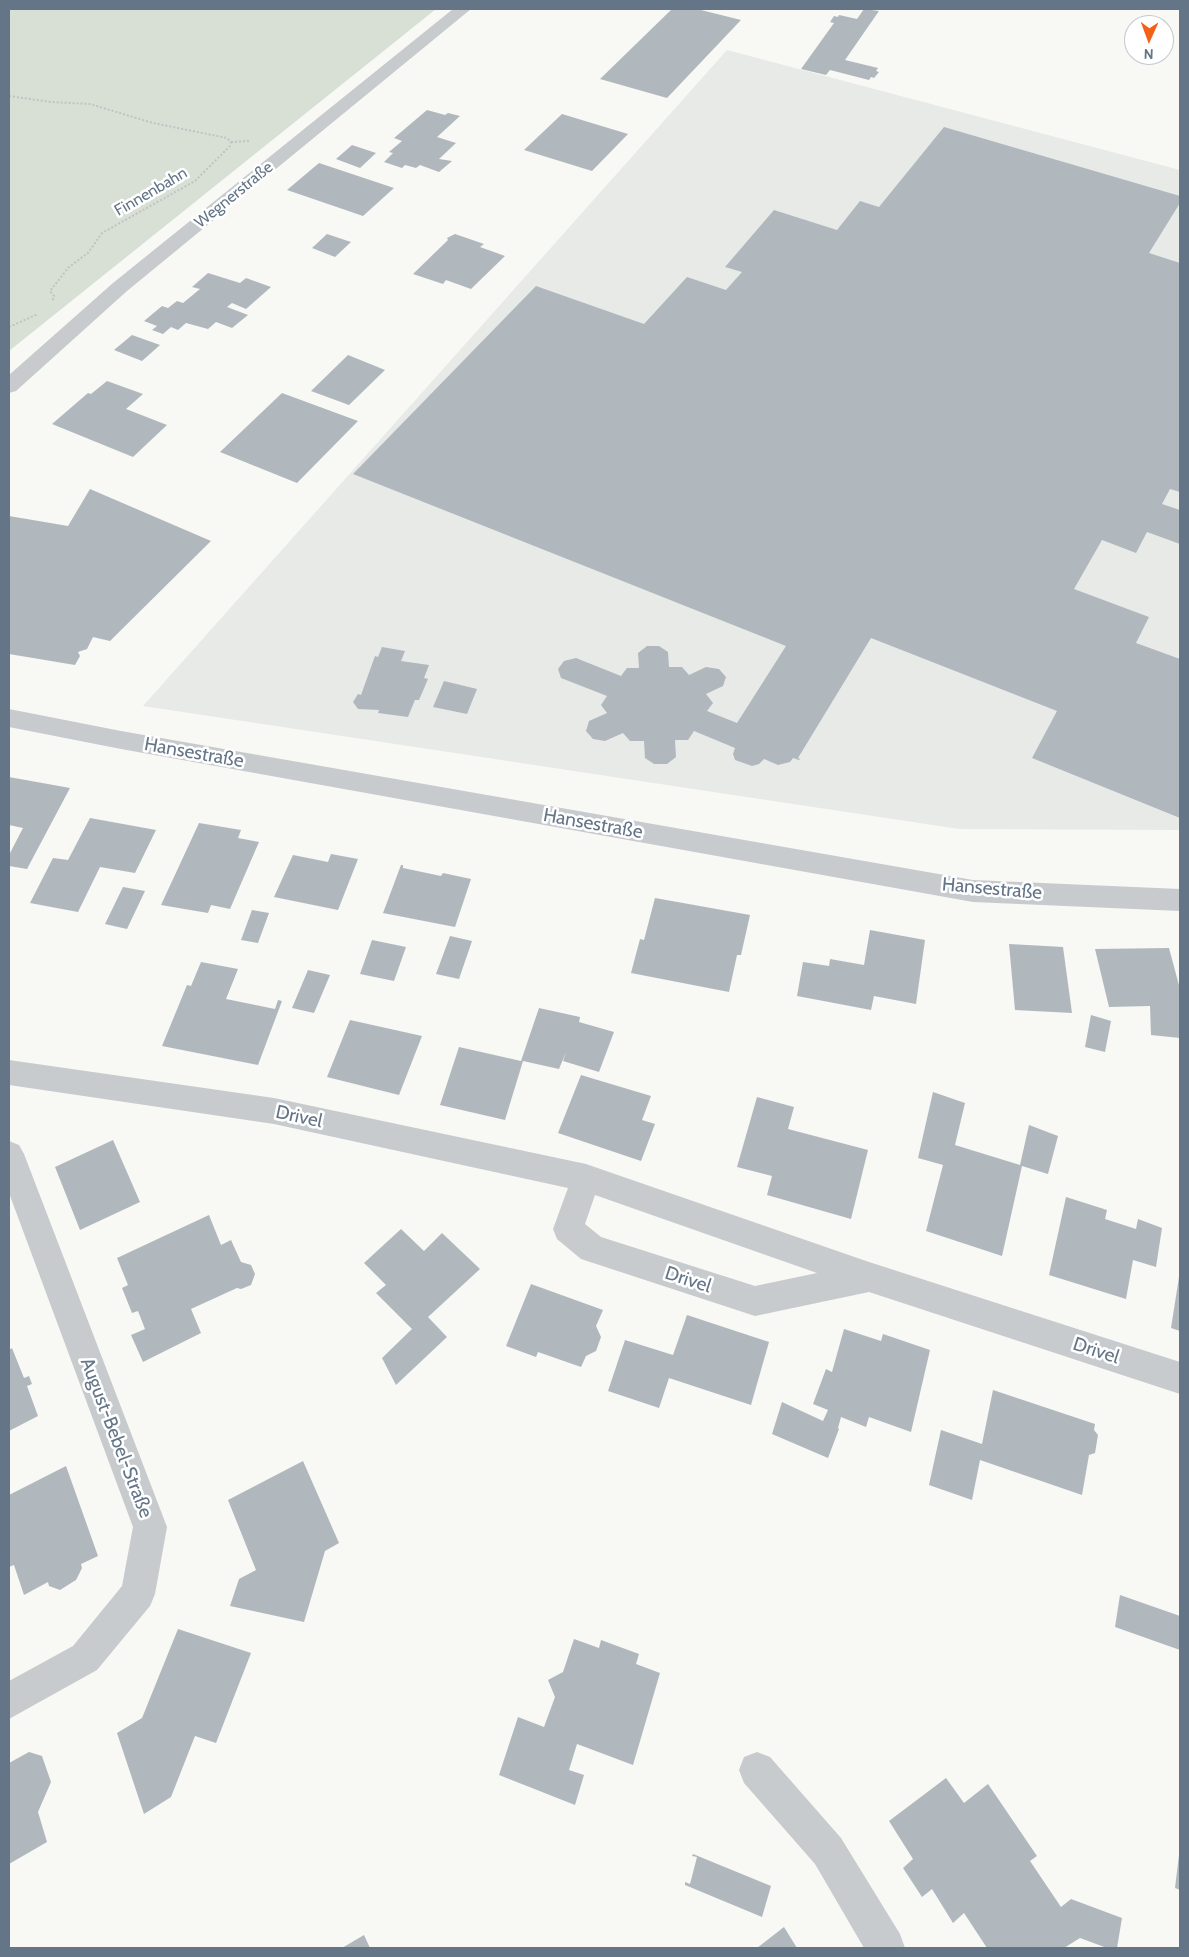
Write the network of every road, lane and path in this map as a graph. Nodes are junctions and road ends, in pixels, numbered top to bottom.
1 (463, 9) edge
2 (9, 96) edge
3 (46, 306) dead end
4 (43, 312) dead end
5 (9, 328) edge
6 (9, 386) edge
7 (9, 718) edge
8 (1180, 900) edge
9 (9, 1072) edge
10 (9, 1154) edge
11 (586, 1178) junction
12 (869, 1277) junction
13 (1180, 1378) edge
14 (9, 1701) edge
15 (757, 1770) dead end
16 (886, 1948) edge

1 - 6 street, Wegnerstraße
2 - 3 path, Finnenbahn
4 - 5 path
7 - 8 street, Hansestraße
9 - 11 street, Drivel
10 - 14 street, August-Bebel-Straße
11 - 12 street, Drivel
11 - 12 street, Drivel
12 - 13 street, Drivel
15 - 16 street

